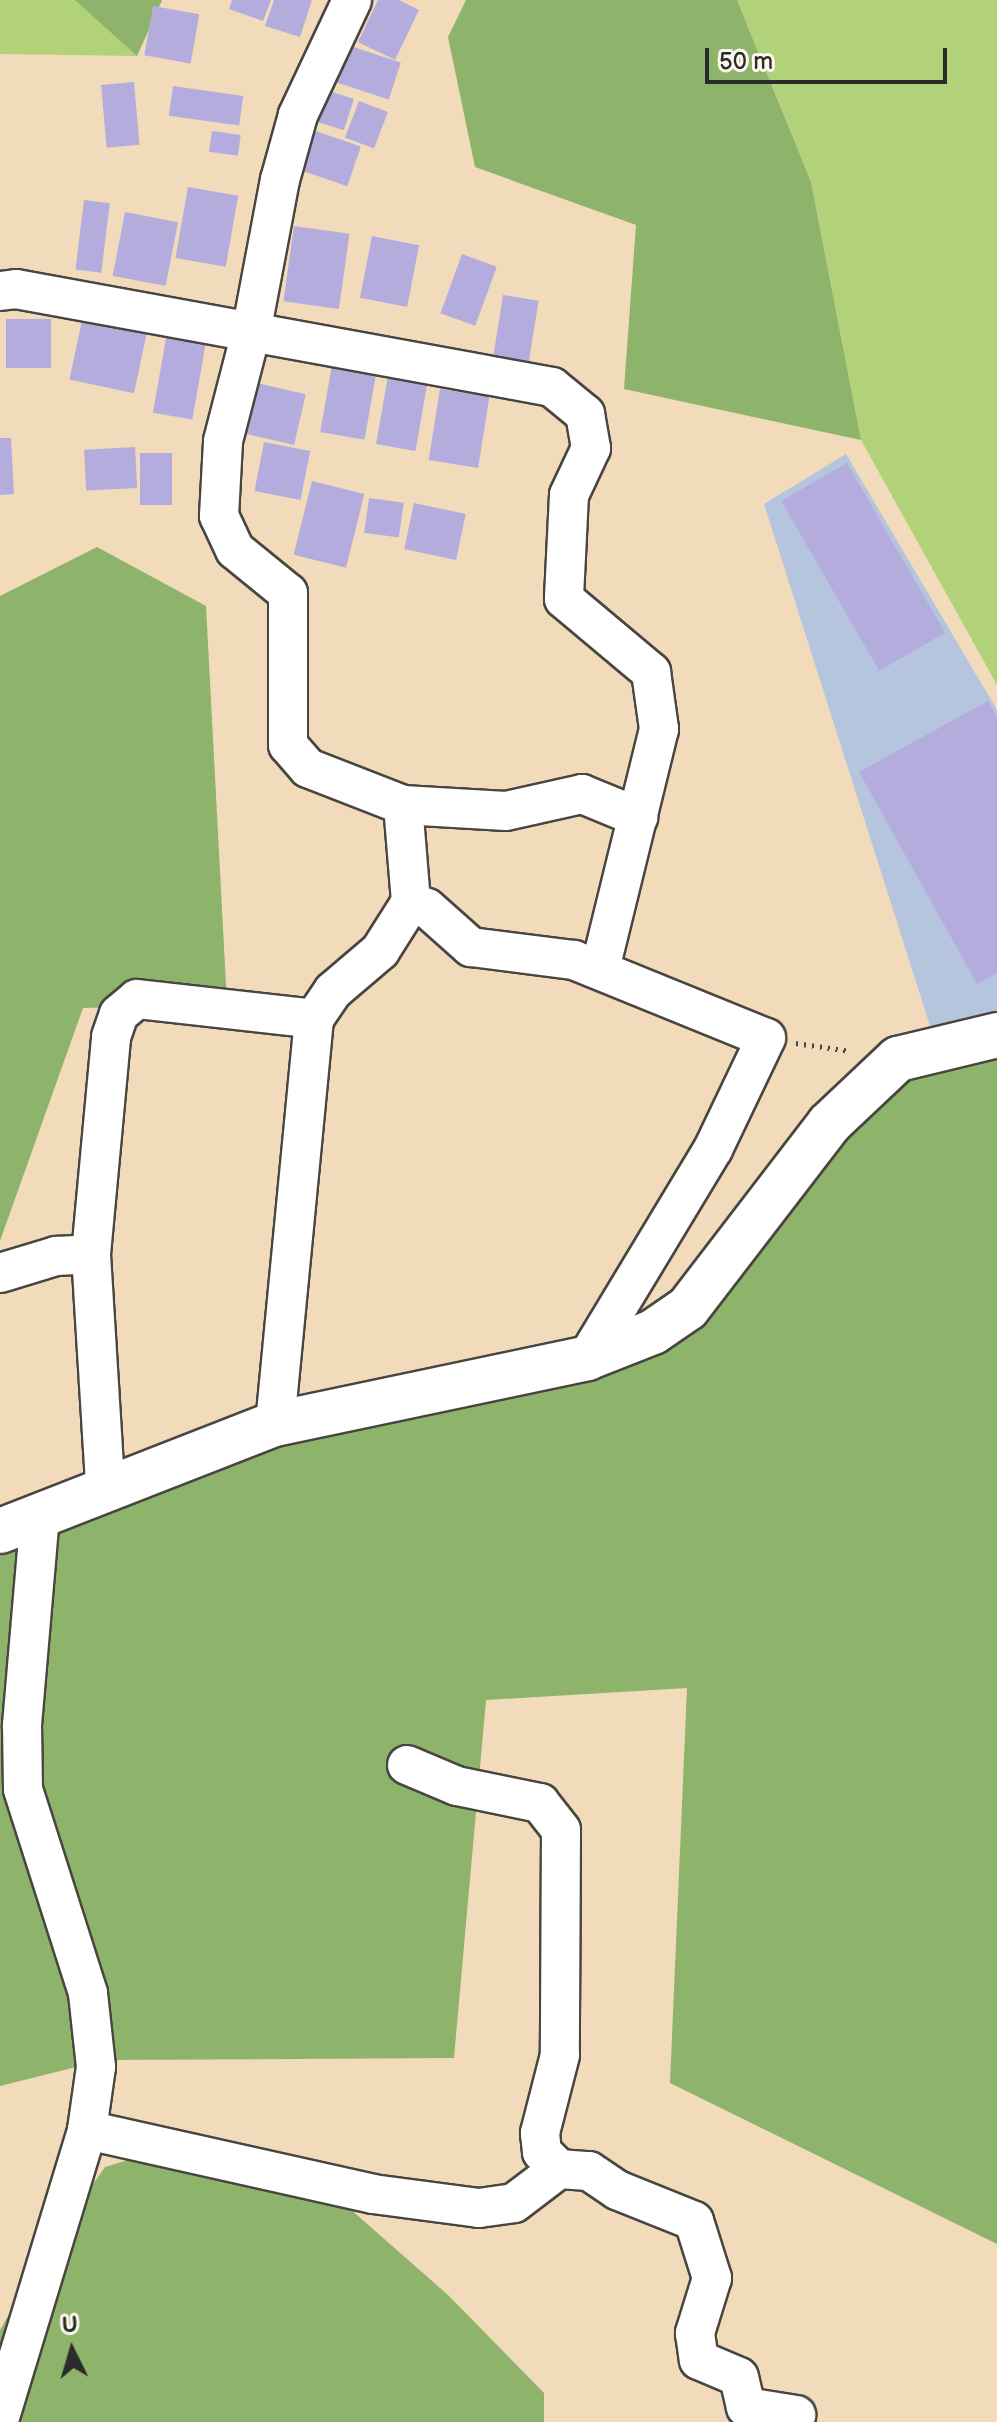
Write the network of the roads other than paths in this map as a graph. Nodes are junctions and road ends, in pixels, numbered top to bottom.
1 (352, 0) edge
2 (0, 291) edge
3 (251, 333) junction
4 (403, 805) junction
5 (638, 817) junction
6 (411, 902) junction
7 (600, 970) junction
8 (314, 1019) junction
9 (997, 1035) edge
10 (91, 1254) junction
11 (0, 1273) edge
12 (587, 1358) junction
13 (275, 1424) junction
14 (105, 1486) junction
15 (40, 1515) junction
16 (0, 1531) edge
17 (407, 1765) dead end
18 (87, 2130) junction
19 (559, 2169) junction
20 (0, 2417) edge
21 (802, 2420) edge

1 - 3 street
2 - 3 street
3 - 4 street
3 - 5 street
4 - 5 street
4 - 6 street
5 - 7 street
6 - 7 street
6 - 8 street
7 - 12 street
8 - 10 street
8 - 13 street
9 - 12 main road
10 - 11 street
10 - 14 street
12 - 13 main road
13 - 14 main road
14 - 15 main road
15 - 16 main road
15 - 18 street
17 - 19 street
18 - 19 street
18 - 20 street
19 - 21 street

